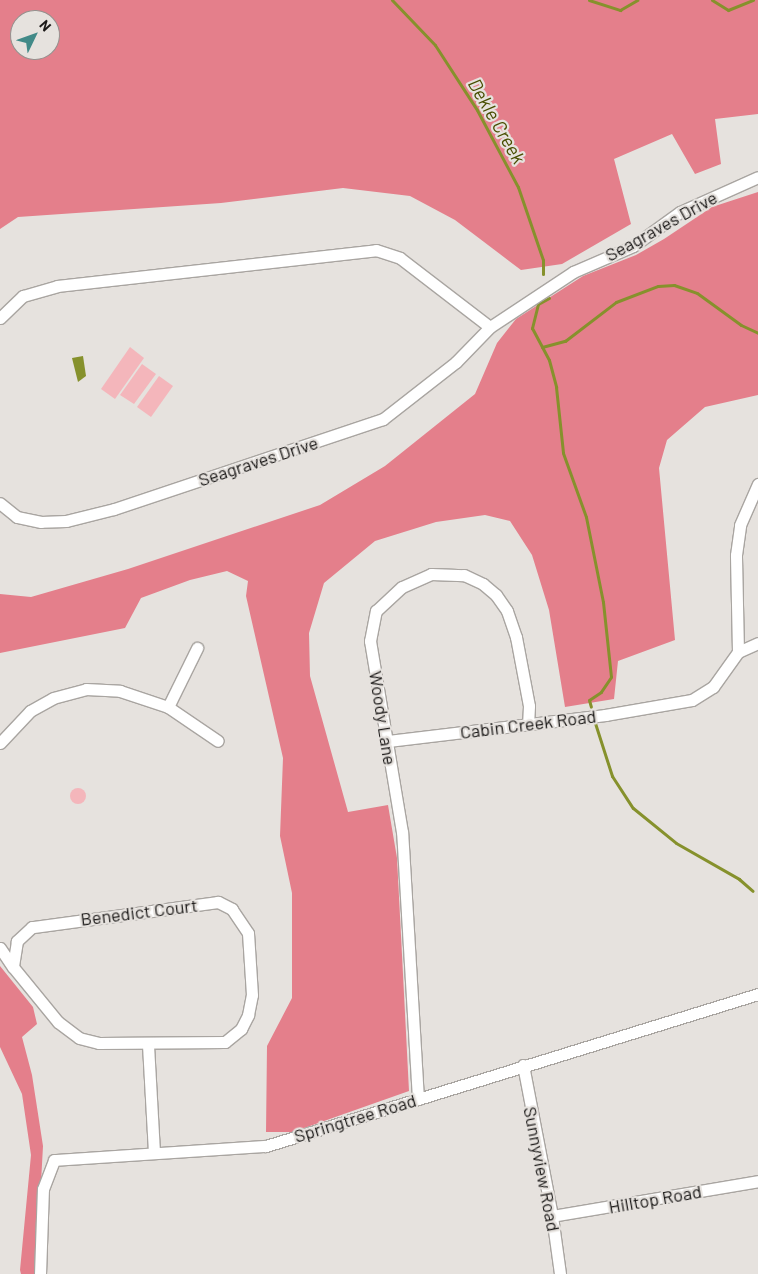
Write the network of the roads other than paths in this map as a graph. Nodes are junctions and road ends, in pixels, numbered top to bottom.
1 (758, 177) edge
2 (0, 318) edge
3 (490, 327) junction
4 (758, 484) edge
5 (0, 504) edge
6 (758, 643) edge
7 (197, 648) dead end
8 (738, 652) junction
9 (168, 707) junction
10 (528, 723) junction
11 (388, 740) junction
12 (218, 741) dead end
13 (0, 743) edge
14 (0, 948) edge
15 (13, 967) junction
16 (758, 994) edge
17 (148, 1045) junction
18 (523, 1065) junction
19 (418, 1099) junction
20 (154, 1153) junction
21 (758, 1181) edge
22 (552, 1216) junction
23 (40, 1274) edge
24 (560, 1274) edge

1 - 3 street, Seagraves Drive
2 - 3 street
3 - 5 street, Seagraves Drive
4 - 8 street
6 - 8 street
7 - 9 street
8 - 10 street, Cabin Creek Road
9 - 12 street
9 - 13 street
10 - 11 street, Cabin Creek Road
10 - 11 street, Woody Lane
11 - 19 street, Woody Lane
14 - 15 street
15 - 17 street, Benedict Court
15 - 17 street, Benedict Court
16 - 18 street, Springtree Road
17 - 20 street
18 - 19 street, Springtree Road
18 - 22 street, Sunnyview Road
19 - 20 street, Springtree Road
20 - 23 street, Springtree Road
21 - 22 street, Hilltop Road
22 - 24 street, Sunnyview Road

